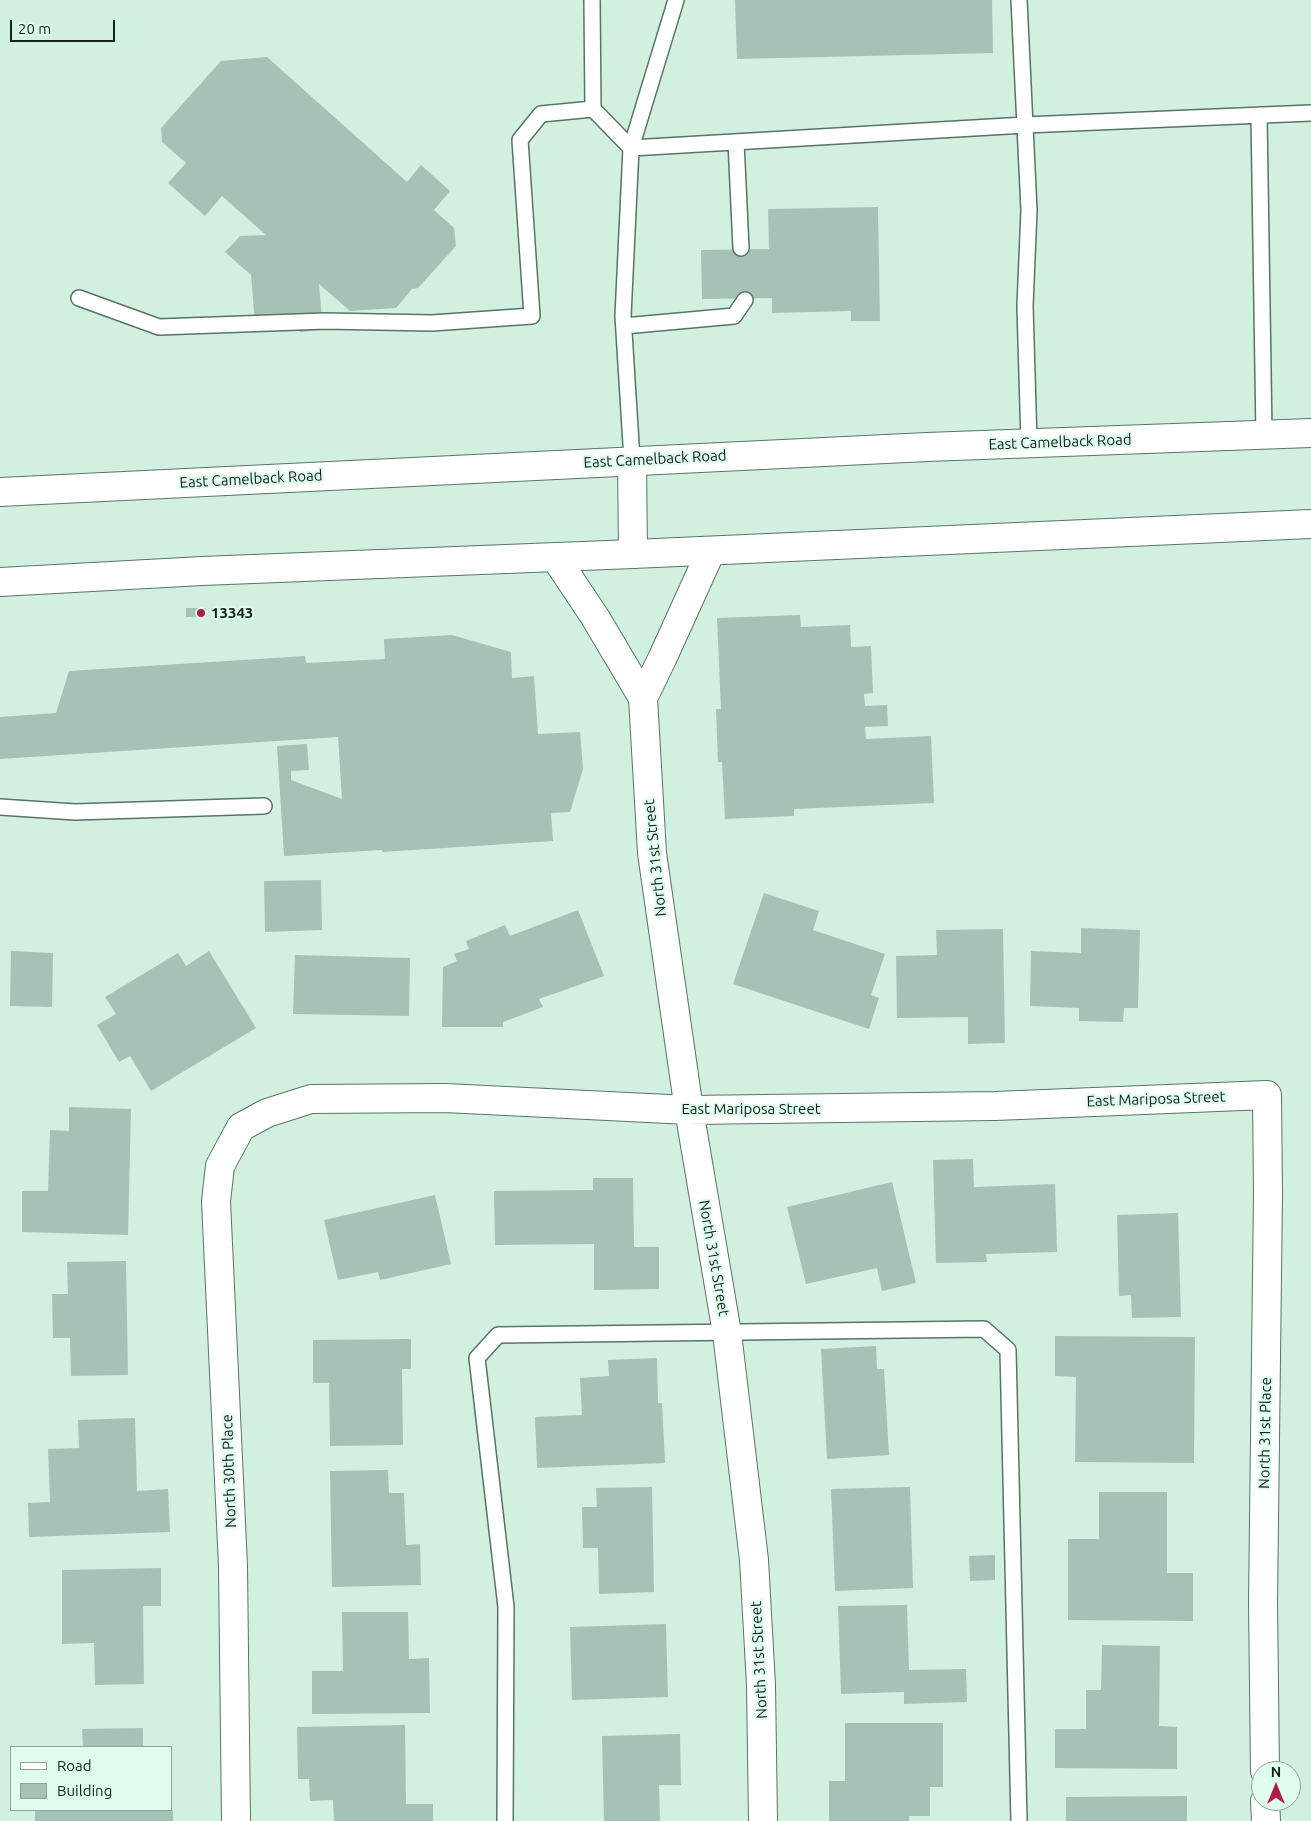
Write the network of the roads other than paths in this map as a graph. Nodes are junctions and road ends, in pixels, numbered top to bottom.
1 (592, 0) edge
2 (676, 0) edge
3 (1019, 0) edge
4 (593, 109) junction
5 (1311, 113) edge
6 (1259, 115) junction
7 (1025, 125) junction
8 (736, 142) junction
9 (631, 148) junction
10 (741, 248) dead end
11 (79, 298) dead end
12 (745, 300) dead end
13 (624, 326) junction
14 (1311, 433) edge
15 (1264, 435) junction
16 (1029, 443) junction
17 (632, 460) junction
18 (0, 492) edge
19 (1311, 524) edge
20 (711, 551) junction
21 (633, 554) junction
22 (555, 557) junction
23 (0, 582) edge
24 (643, 698) junction
25 (264, 806) dead end
26 (0, 808) edge
27 (1267, 1095) joint
28 (689, 1110) junction
29 (240, 1127) joint
30 (727, 1333) junction
31 (1265, 1761) edge
32 (236, 1821) edge
33 (506, 1821) edge
34 (763, 1821) edge
35 (1019, 1821) edge

1 - 4 lane
2 - 9 lane
3 - 7 lane
4 - 9 lane
4 - 11 lane
5 - 6 lane
6 - 7 lane
6 - 15 lane
7 - 8 lane
7 - 16 lane
8 - 9 lane
8 - 10 lane
9 - 13 lane
12 - 13 lane
13 - 17 lane
14 - 15 street, East Camelback Road
15 - 16 street, East Camelback Road
16 - 17 street, East Camelback Road
17 - 18 street, East Camelback Road
17 - 21 street
19 - 20 street
20 - 21 street
20 - 24 street, North 31st Street
21 - 22 street
22 - 23 street
22 - 24 street, North 31st Street
24 - 28 street, North 31st Street
25 - 26 lane
27 - 28 street, East Mariposa Street
27 - 31 street, North 31st Place
28 - 29 street, East Mariposa Street
28 - 30 street, North 31st Street
29 - 32 street, North 30th Place
30 - 33 lane
30 - 34 street, North 31st Street
30 - 35 lane

